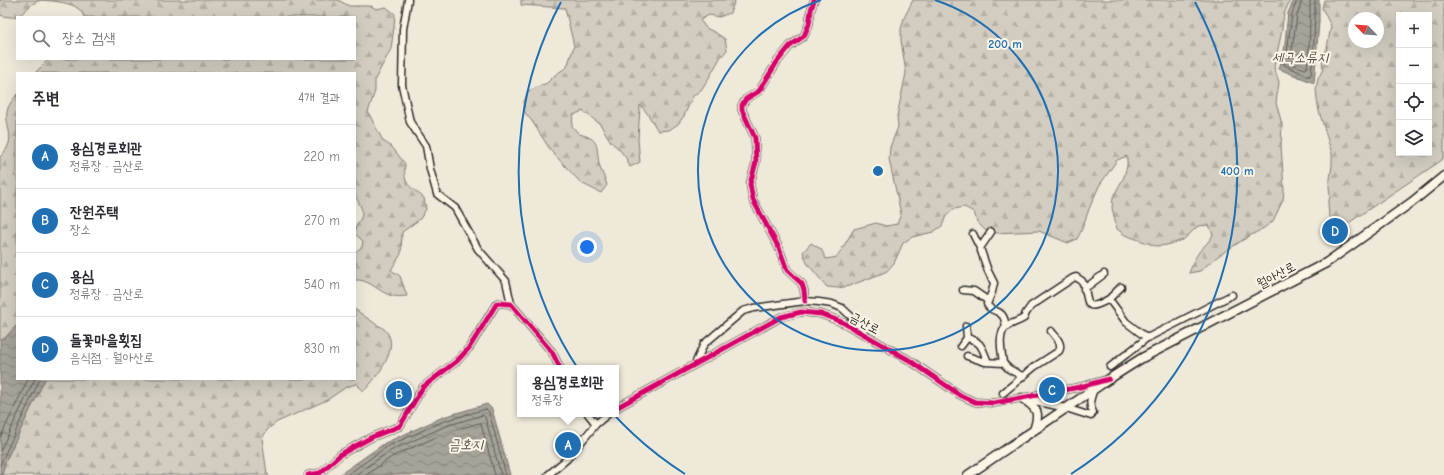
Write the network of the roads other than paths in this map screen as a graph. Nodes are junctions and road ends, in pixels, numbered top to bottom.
1 (408, 0) edge
2 (814, 0) edge
3 (1444, 176) edge
4 (991, 232) dead end
5 (974, 234) dead end
6 (980, 248) junction
7 (1104, 274) dead end
8 (1121, 286) dead end
9 (1084, 288) junction
10 (963, 290) dead end
11 (1232, 295) dead end
12 (1109, 299) junction
13 (988, 300) junction
14 (805, 301) junction
15 (511, 304) junction
16 (966, 326) dead end
17 (1006, 327) junction
18 (1051, 331) dead end
19 (867, 336) junction
20 (967, 338) junction
21 (1147, 338) junction
22 (961, 346) dead end
23 (966, 356) dead end
24 (988, 362) junction
25 (1003, 362) junction
26 (695, 364) junction
27 (558, 365) edge
28 (1110, 367) dead end
29 (1022, 376) junction
30 (1109, 378) junction
31 (1094, 389) junction
32 (1003, 393) dead end
33 (1022, 398) junction
34 (619, 406) edge
35 (1066, 408) junction
36 (590, 417) edge
37 (604, 417) edge
38 (596, 424) junction
39 (1034, 430) junction
40 (308, 475) edge
41 (548, 475) edge
42 (968, 475) edge

1 - 15 street
2 - 14 street
3 - 30 main road, 월아산로
4 - 6 street
5 - 6 street
6 - 13 street
7 - 9 street
8 - 12 street
9 - 12 street
9 - 17 street
10 - 13 street
11 - 21 street
12 - 21 street
13 - 17 street
14 - 19 street
14 - 26 street
15 - 27 street
15 - 40 street
16 - 20 street
17 - 25 street
18 - 29 street
19 - 26 street, 금산로
19 - 33 street, 금산로
20 - 22 street
20 - 24 street
21 - 28 street
23 - 24 street
24 - 25 street
25 - 29 street
26 - 34 street, 금산로
29 - 32 street
30 - 31 main road, 월아산로
30 - 33 street, 금산로
31 - 35 main road, 월아산로
31 - 35 street
33 - 35 street
33 - 39 main road
35 - 39 main road, 월아산로
36 - 38 street
37 - 38 street
38 - 41 street
39 - 42 main road, 월아산로

